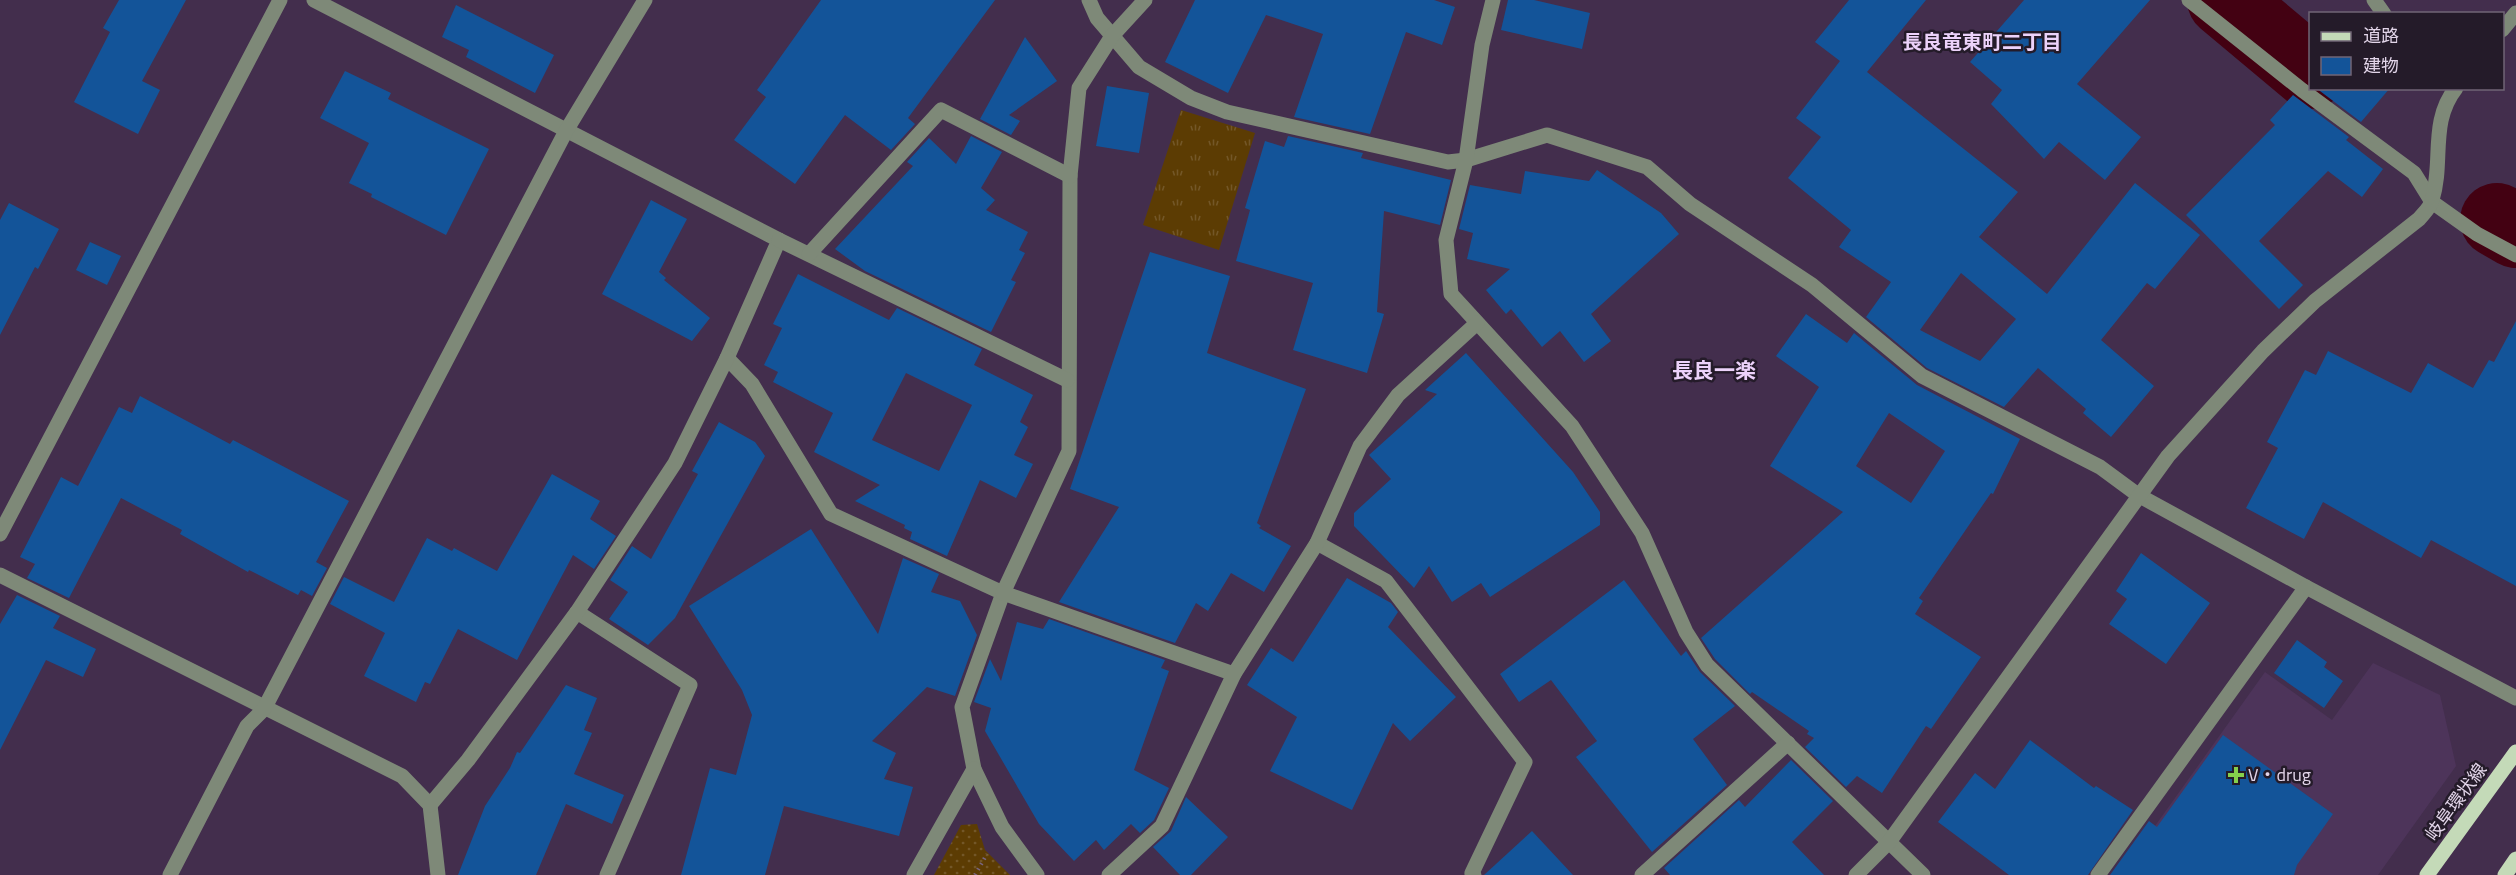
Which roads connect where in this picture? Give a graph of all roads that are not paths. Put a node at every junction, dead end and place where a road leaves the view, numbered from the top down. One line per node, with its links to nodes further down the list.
1 (280, 0): 23 (street)
2 (314, 0): 12 (street)
3 (645, 0): 12 (street)
4 (1089, 0): 10 (street)
5 (1145, 0): 10 (street)
6 (1493, 0): 13 (street)
7 (2189, 0): 15 (street)
8 (2516, 14): 9 (street)
9 (2504, 28)
10 (1112, 36): 13 (street); 14 (street)
11 (2448, 92): 15 (street)
12 (566, 131): 16 (street); 31 (street)
13 (1466, 160): 19 (street); 22 (street)
14 (1070, 176): 17 (street); 21 (street)
15 (2432, 202): 18 (street); 22 (street)
16 (779, 240): 17 (street); 20 (street)
17 (808, 254): 21 (street)
18 (2516, 255)
19 (1477, 323): 24 (street); 32 (street)
20 (727, 358): 27 (street); 28 (street)
21 (1067, 380): 27 (street)
22 (2138, 495): 26 (street); 36 (street)
23 (0, 534)
24 (1317, 543): 29 (street); 44 (street)
25 (0, 574): 31 (street)
26 (2306, 587): 30 (street); 48 (street)
27 (1003, 593): 29 (street); 34 (street)
28 (577, 612): 35 (street); 40 (street)
29 (1234, 674): 43 (street)
30 (2516, 698)
31 (264, 709): 35 (street); 38 (street)
32 (1788, 743): 36 (street); 45 (street)
33 (2516, 752): 49 (main road, 岐阜環状線)
34 (974, 769): 41 (street); 42 (street)
35 (430, 805): 39 (street)
36 (1889, 842): 46 (street); 47 (street)
37 (2516, 859): 50 (main road)
38 (170, 875)
39 (438, 875)
40 (607, 875)
41 (914, 875)
42 (1037, 875)
43 (1109, 875)
44 (1474, 875)
45 (1642, 875)
46 (1856, 875)
47 (1923, 875)
48 (2098, 875)
49 (2427, 875)
50 (2505, 875)

